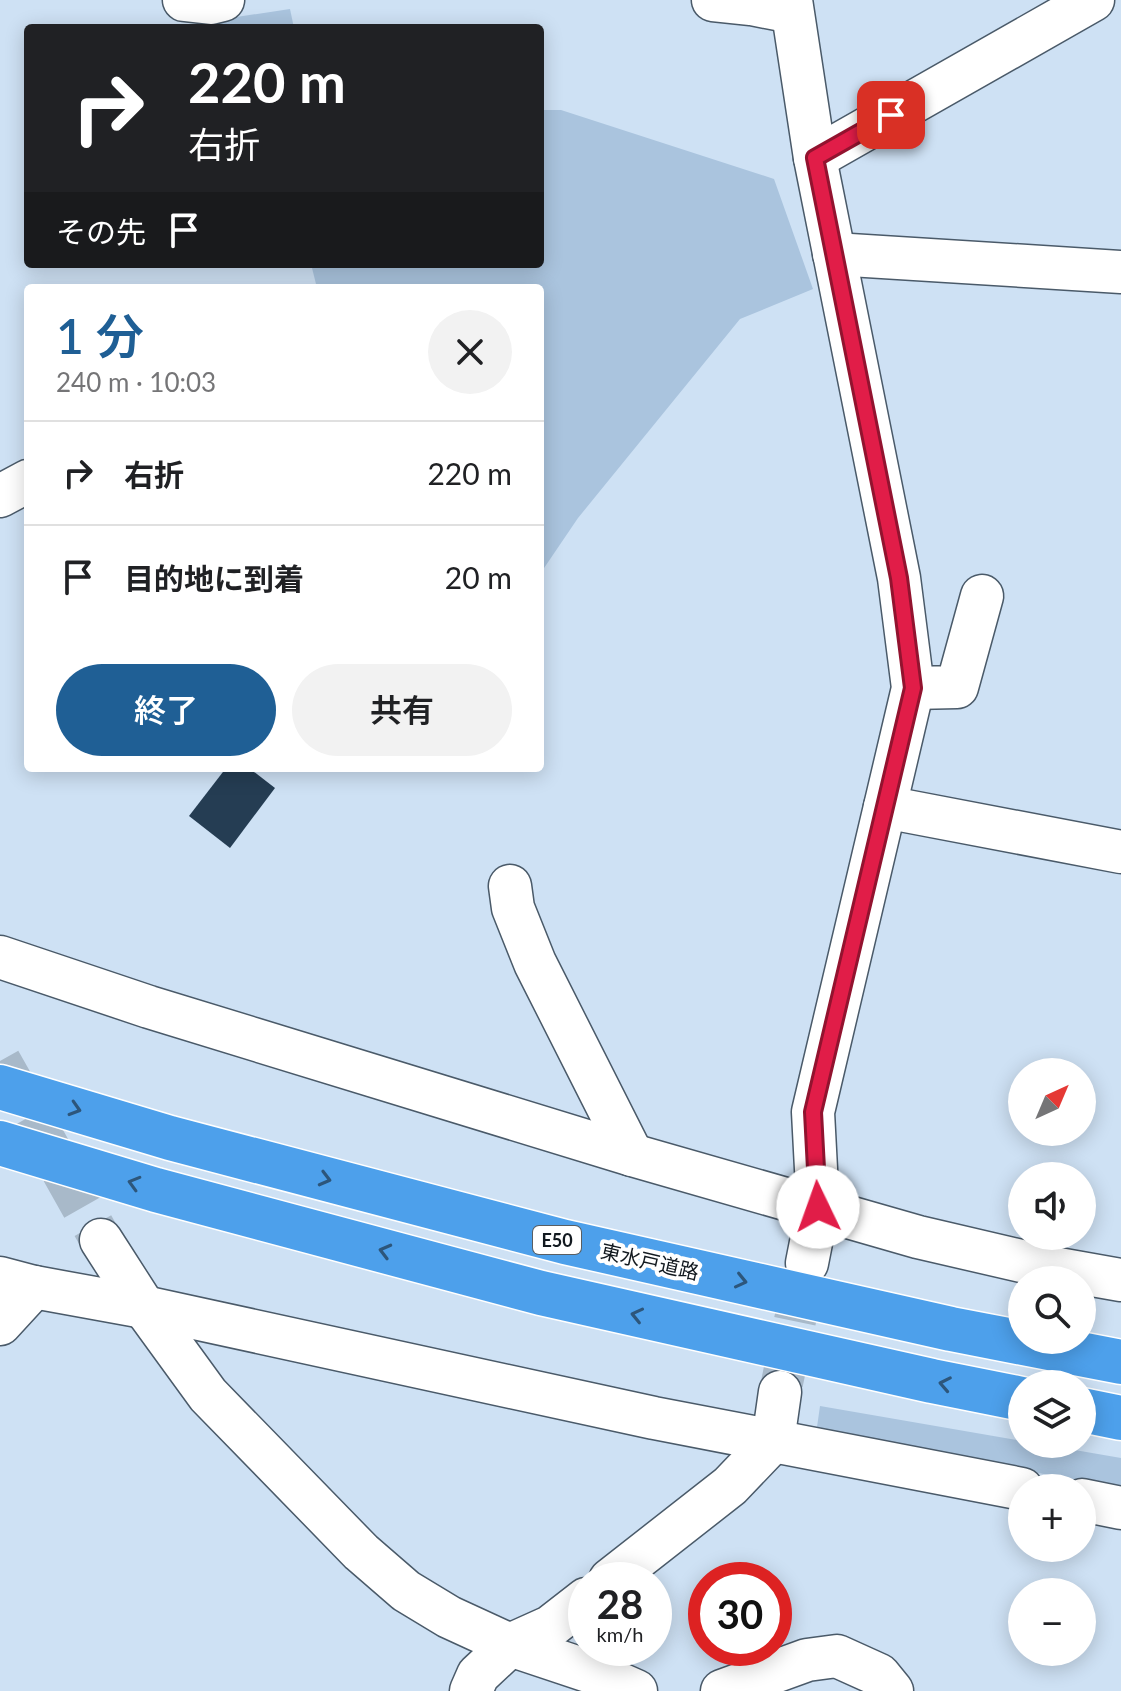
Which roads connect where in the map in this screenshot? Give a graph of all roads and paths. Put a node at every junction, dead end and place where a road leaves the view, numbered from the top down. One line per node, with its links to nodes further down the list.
1 (184, 0): 2 (street)
2 (223, 0)
3 (713, 0): 5 (street)
4 (1093, 0): 6 (street)
5 (792, 6): 6 (street)
6 (815, 158): 7 (street)
7 (834, 254): 8 (street); 12 (street)
8 (1121, 272)
9 (24, 483): 10 (street)
10 (0, 496)
11 (982, 596): 12 (street)
12 (913, 688): 13 (street)
13 (885, 807): 14 (street); 20 (street)
14 (1121, 852)
15 (510, 886): 19 (street)
16 (0, 957): 19 (street)
17 (0, 1087): 27 (highway, 東水戸道路 / E50, one-way to 27)
18 (0, 1143): 29 (highway, one-way to 18)
19 (632, 1155): 20 (street)
20 (818, 1207): 22 (street); 23 (street)
21 (101, 1240): 25 (street)
22 (807, 1263)
23 (1121, 1280)
24 (17, 1283): 25 (street); 26 (street)
25 (144, 1307): 32 (street); 38 (street)
26 (0, 1324)
27 (1121, 1362)
28 (780, 1392): 32 (street)
29 (1008, 1396)
30 (1096, 1413): 31 (highway)
31 (1121, 1418)
32 (773, 1441): 33 (street); 36 (street)
33 (1008, 1486)
34 (1096, 1503): 35 (street)
35 (1121, 1508)
36 (633, 1562)
37 (568, 1613): 38 (street)
38 (510, 1645): 39 (street); 40 (street)
39 (471, 1691)
40 (636, 1691)
41 (722, 1691): 42 (street)
42 (892, 1691)

